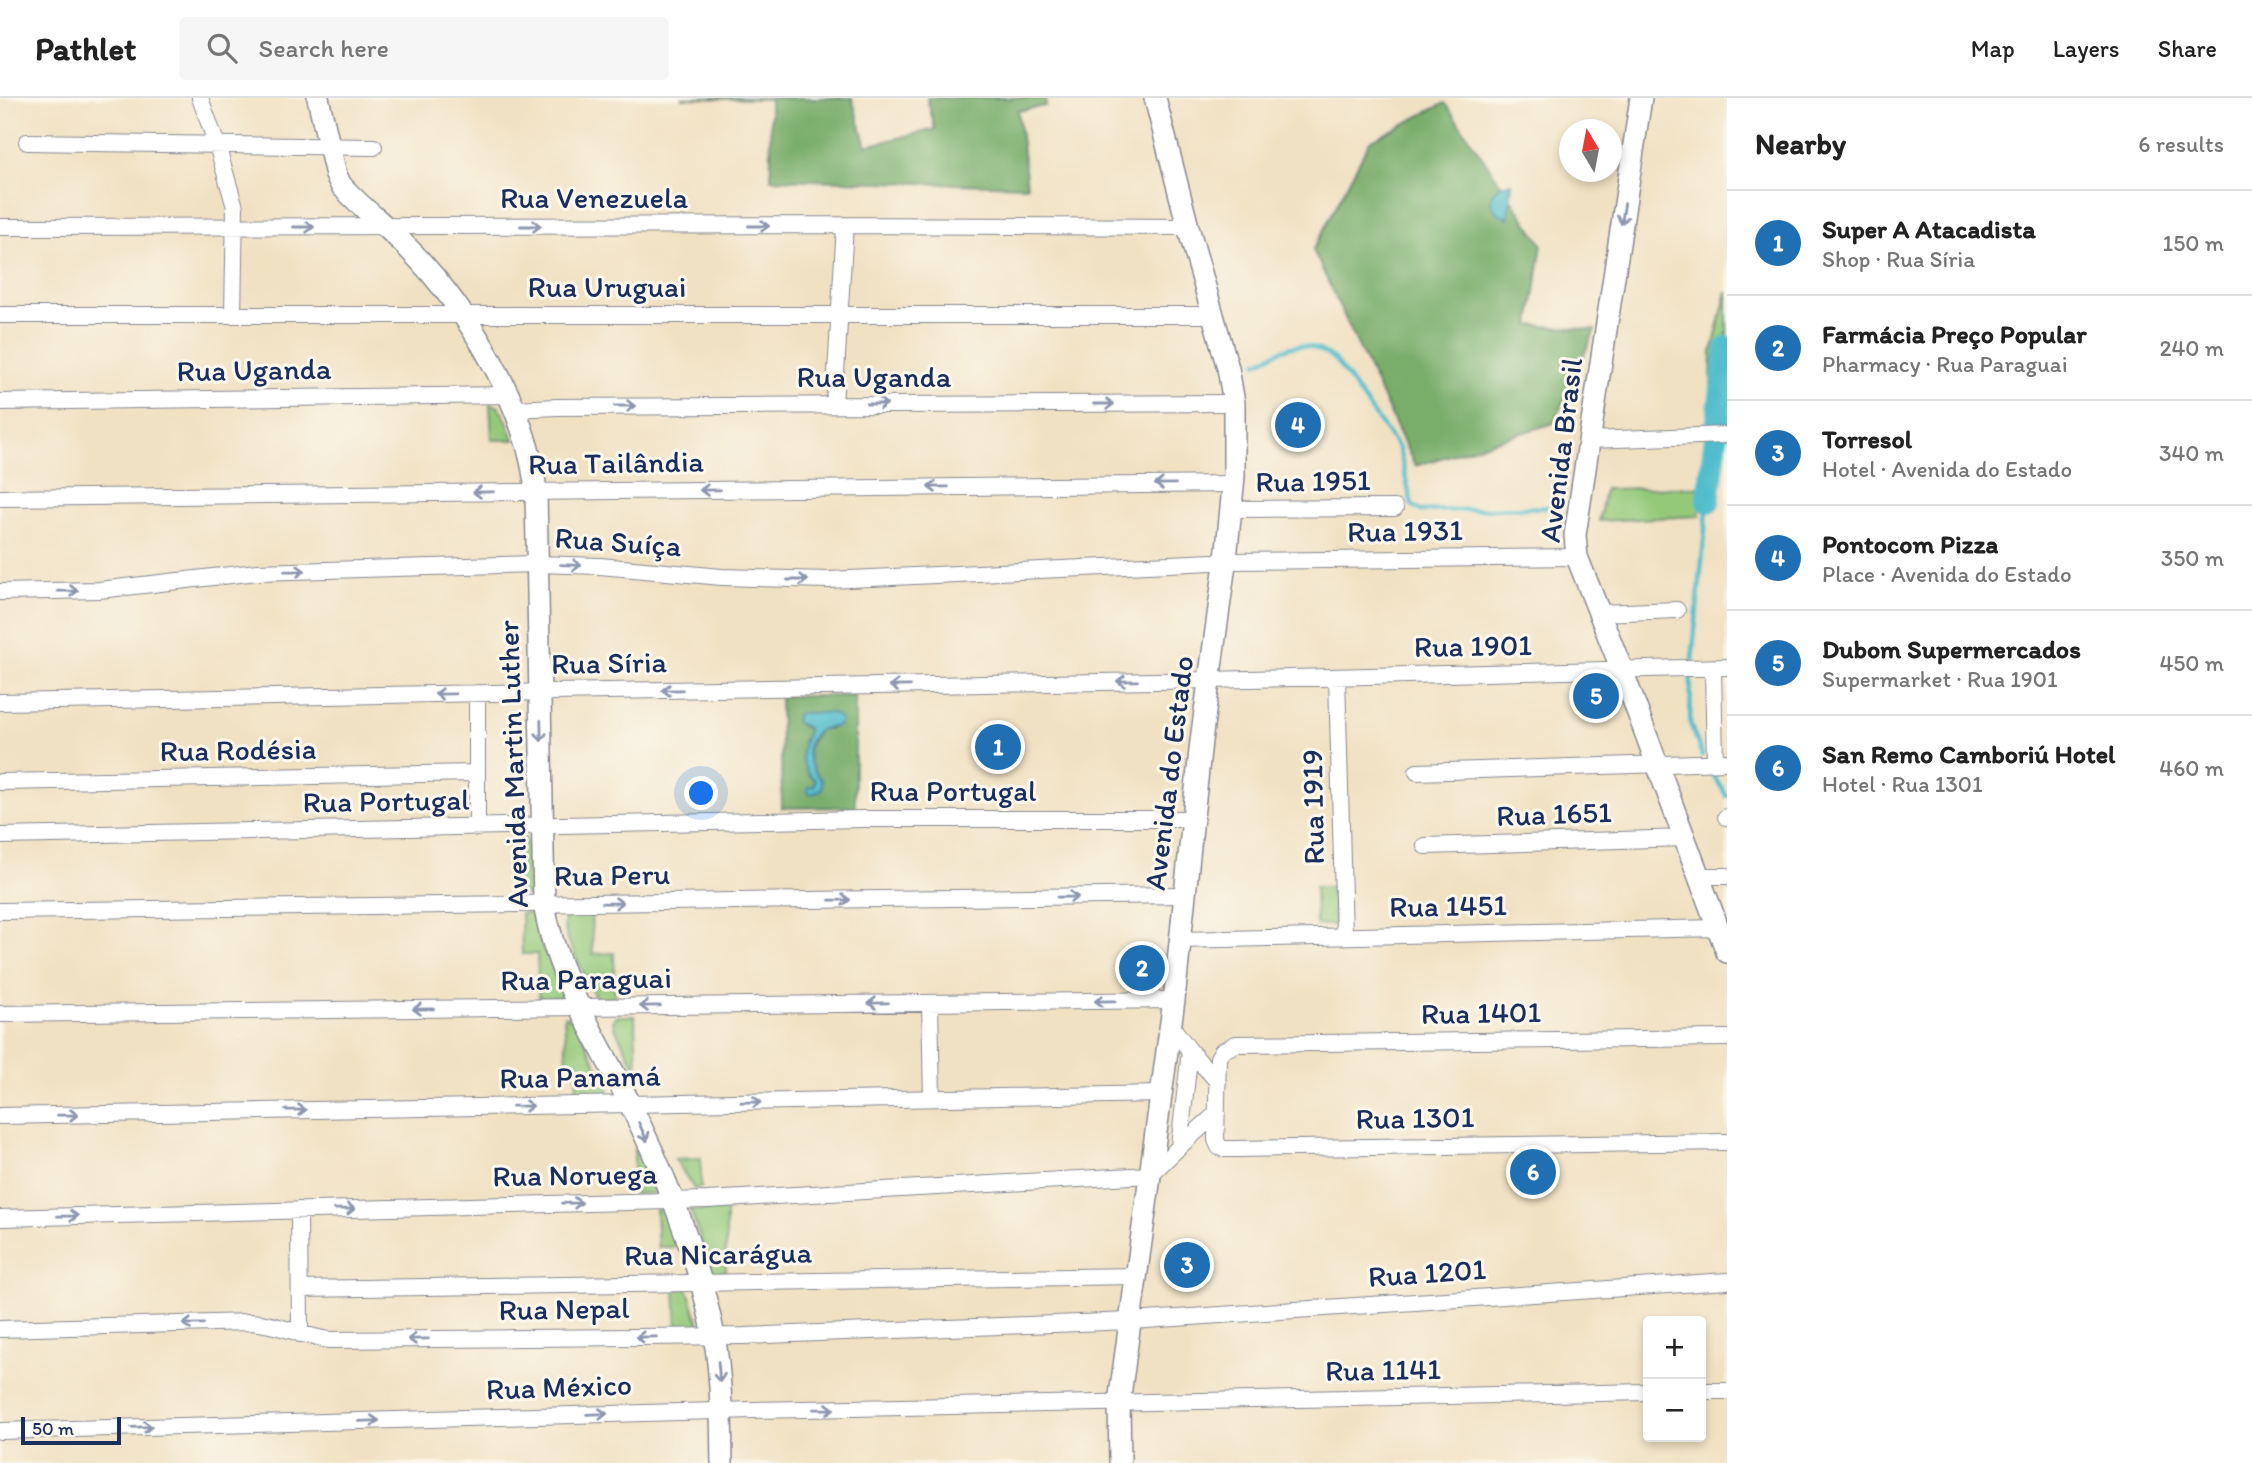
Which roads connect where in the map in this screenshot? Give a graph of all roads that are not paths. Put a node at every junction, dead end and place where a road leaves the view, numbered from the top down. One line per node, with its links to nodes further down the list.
1 (200, 98): 6 (street)
2 (318, 98): 7 (main road, Avenida Martin Luther)
3 (1155, 98): 13 (main road, Avenida do Estado)
4 (1641, 98): 24 (main road, Avenida Brasil, one-way to 24)
5 (27, 142): 6 (street)
6 (217, 145): 7 (street); 11 (street)
7 (329, 146): 8 (street); 12 (main road, Avenida Martin Luther)
8 (374, 146)
9 (845, 225): 12 (street, Rua Venezuela, one-way to 9); 13 (street, Rua Venezuela); 17 (street)
10 (0, 227): 11 (street, Rua Venezuela)
11 (236, 227): 12 (street, Rua Venezuela, one-way to 12); 14 (street)
12 (386, 227): 15 (main road, Avenida Martin Luther)
13 (1188, 227): 18 (main road, Avenida do Estado)
14 (233, 314): 15 (street, Rua Uruguai); 16 (street, Rua Uruguai)
15 (462, 314): 17 (street, Rua Uruguai); 20 (main road, Avenida Martin Luther)
16 (0, 315)
17 (839, 315): 18 (street, Rua Uruguai); 22 (street)
18 (1214, 315): 21 (main road, Avenida do Estado)
19 (0, 402): 20 (street, Rua Uganda)
20 (511, 402): 22 (street, Rua Uganda, one-way to 22); 26 (main road, Avenida Martin Luther)
21 (1234, 403): 22 (street, Rua Uganda, one-way to 21); 25 (main road, Avenida do Estado)
22 (834, 405)
23 (1727, 435): 24 (street)
24 (1590, 440): 30 (main road, Avenida Brasil)
25 (1233, 484): 26 (street, Rua Tailândia, one-way to 26); 29 (main road, Avenida do Estado)
26 (536, 492): 27 (street, Rua Tailândia, one-way to 27); 32 (main road, Avenida Martin Luther)
27 (0, 498)
28 (1395, 508): 29 (street, Rua 1951)
29 (1231, 509): 31 (main road, Avenida do Estado)
30 (1577, 557): 31 (street, Rua 1931); 35 (main road, Avenida Brasil)
31 (1229, 562): 32 (street, Rua Suíça, one-way to 31); 39 (main road, Avenida do Estado)
32 (537, 564): 33 (street, Rua Suíça, one-way to 32); 40 (main road, Avenida Martin Luther)
33 (0, 592)
34 (1676, 610): 35 (street)
35 (1599, 613): 37 (main road, Avenida Brasil)
36 (1720, 667): 37 (street, Rua 1901); 43 (street)
37 (1622, 670): 38 (street, Rua 1901); 44 (main road, Avenida Brasil)
38 (1337, 677): 39 (street, Rua 1901); 60 (street, Rua 1919)
39 (1214, 680): 40 (street, Rua Síria, one-way to 40); 48 (main road, Avenida do Estado)
40 (540, 692): 41 (street, Rua Síria); 49 (main road, Avenida Martin Luther, one-way to 49)
41 (477, 693): 42 (street, Rua Síria, one-way to 42); 46 (street)
42 (0, 702)
43 (1721, 762): 44 (street)
44 (1657, 764): 45 (street); 52 (main road, Avenida Brasil)
45 (1417, 772)
46 (477, 773): 47 (street, Rua Rodésia); 50 (street)
47 (0, 782)
48 (1192, 818): 49 (street, Rua Portugal); 56 (main road, Avenida do Estado)
49 (543, 826): 50 (street, Rua Portugal); 57 (main road, Avenida Martin Luther)
50 (477, 828): 51 (street, Rua Portugal)
51 (0, 836)
52 (1685, 838): 53 (street, Rua 1651); 54 (main road, Avenida Brasil)
53 (1425, 846)
54 (1699, 876): 55 (street); 59 (main road, Avenida Brasil)
55 (1727, 876)
56 (1183, 895): 57 (street, Rua Peru, one-way to 56); 61 (main road, Avenida do Estado)
57 (544, 903): 58 (street, Rua Peru); 65 (main road, Avenida Martin Luther)
58 (0, 911)
59 (1718, 928): 60 (street, Rua 1451); 62 (main road, Avenida Brasil)
60 (1344, 936): 61 (street, Rua 1451)
61 (1179, 940): 63 (main road, Avenida do Estado)
62 (1727, 952)
63 (1174, 1000): 64 (street, Rua Paraguai, one-way to 64); 67 (main road, Avenida do Estado)
64 (930, 1003): 65 (street, Rua Paraguai, one-way to 65); 73 (street)
65 (580, 1007): 66 (street, Rua Paraguai, one-way to 66); 74 (main road, Avenida Martin Luther)
66 (0, 1014)
67 (1170, 1024): 70 (street); 72 (main road, Avenida do Estado)
68 (1727, 1038): 69 (street, Rua 1401)
69 (1236, 1044): 71 (street, Rua 1301)
70 (1190, 1051): 71 (street); 78 (street)
71 (1218, 1082): 75 (street, Rua 1301)
72 (1161, 1094): 73 (street, Rua Panamá); 79 (main road, Avenida do Estado)
73 (932, 1098): 74 (street, Rua Panamá, one-way to 73)
74 (630, 1104): 76 (street, Rua Panamá, one-way to 74); 80 (main road, Avenida Martin Luther, one-way to 80)
75 (1217, 1113): 77 (street, Rua 1301); 78 (street)
76 (0, 1116)
77 (1727, 1142)
78 (1179, 1147): 79 (street)
79 (1150, 1175): 80 (street, Rua Noruega); 83 (main road, Avenida do Estado)
80 (674, 1201): 81 (street, Rua Noruega, one-way to 80); 85 (main road, Avenida Martin Luther)
81 (299, 1210): 82 (street, Rua Noruega, one-way to 81); 86 (street)
82 (0, 1218)
83 (1137, 1276): 85 (street, Rua Nicarágua); 87 (main road, Avenida do Estado)
84 (1727, 1281): 87 (street, Rua 1201)
85 (700, 1282): 86 (street, Rua Nicarágua); 90 (main road, Avenida Martin Luther)
86 (300, 1289): 89 (street)
87 (1131, 1321): 90 (street, Rua Nepal); 94 (main road, Avenida do Estado)
88 (0, 1329): 89 (street, Rua Nepal, one-way to 88)
89 (300, 1334): 90 (street, Rua Nepal, one-way to 89)
90 (714, 1336): 95 (main road, Avenida Martin Luther, one-way to 95)
91 (1706, 1391): 92 (street)
92 (1727, 1391)
93 (1643, 1392): 94 (street, Rua 1141)
94 (1119, 1403): 95 (street, Rua México, one-way to 94); 98 (main road, Avenida do Estado)
95 (721, 1411): 96 (street, Rua México, one-way to 95); 97 (main road, Avenida Martin Luther)
96 (0, 1431)
97 (722, 1463)
98 (1120, 1463)

